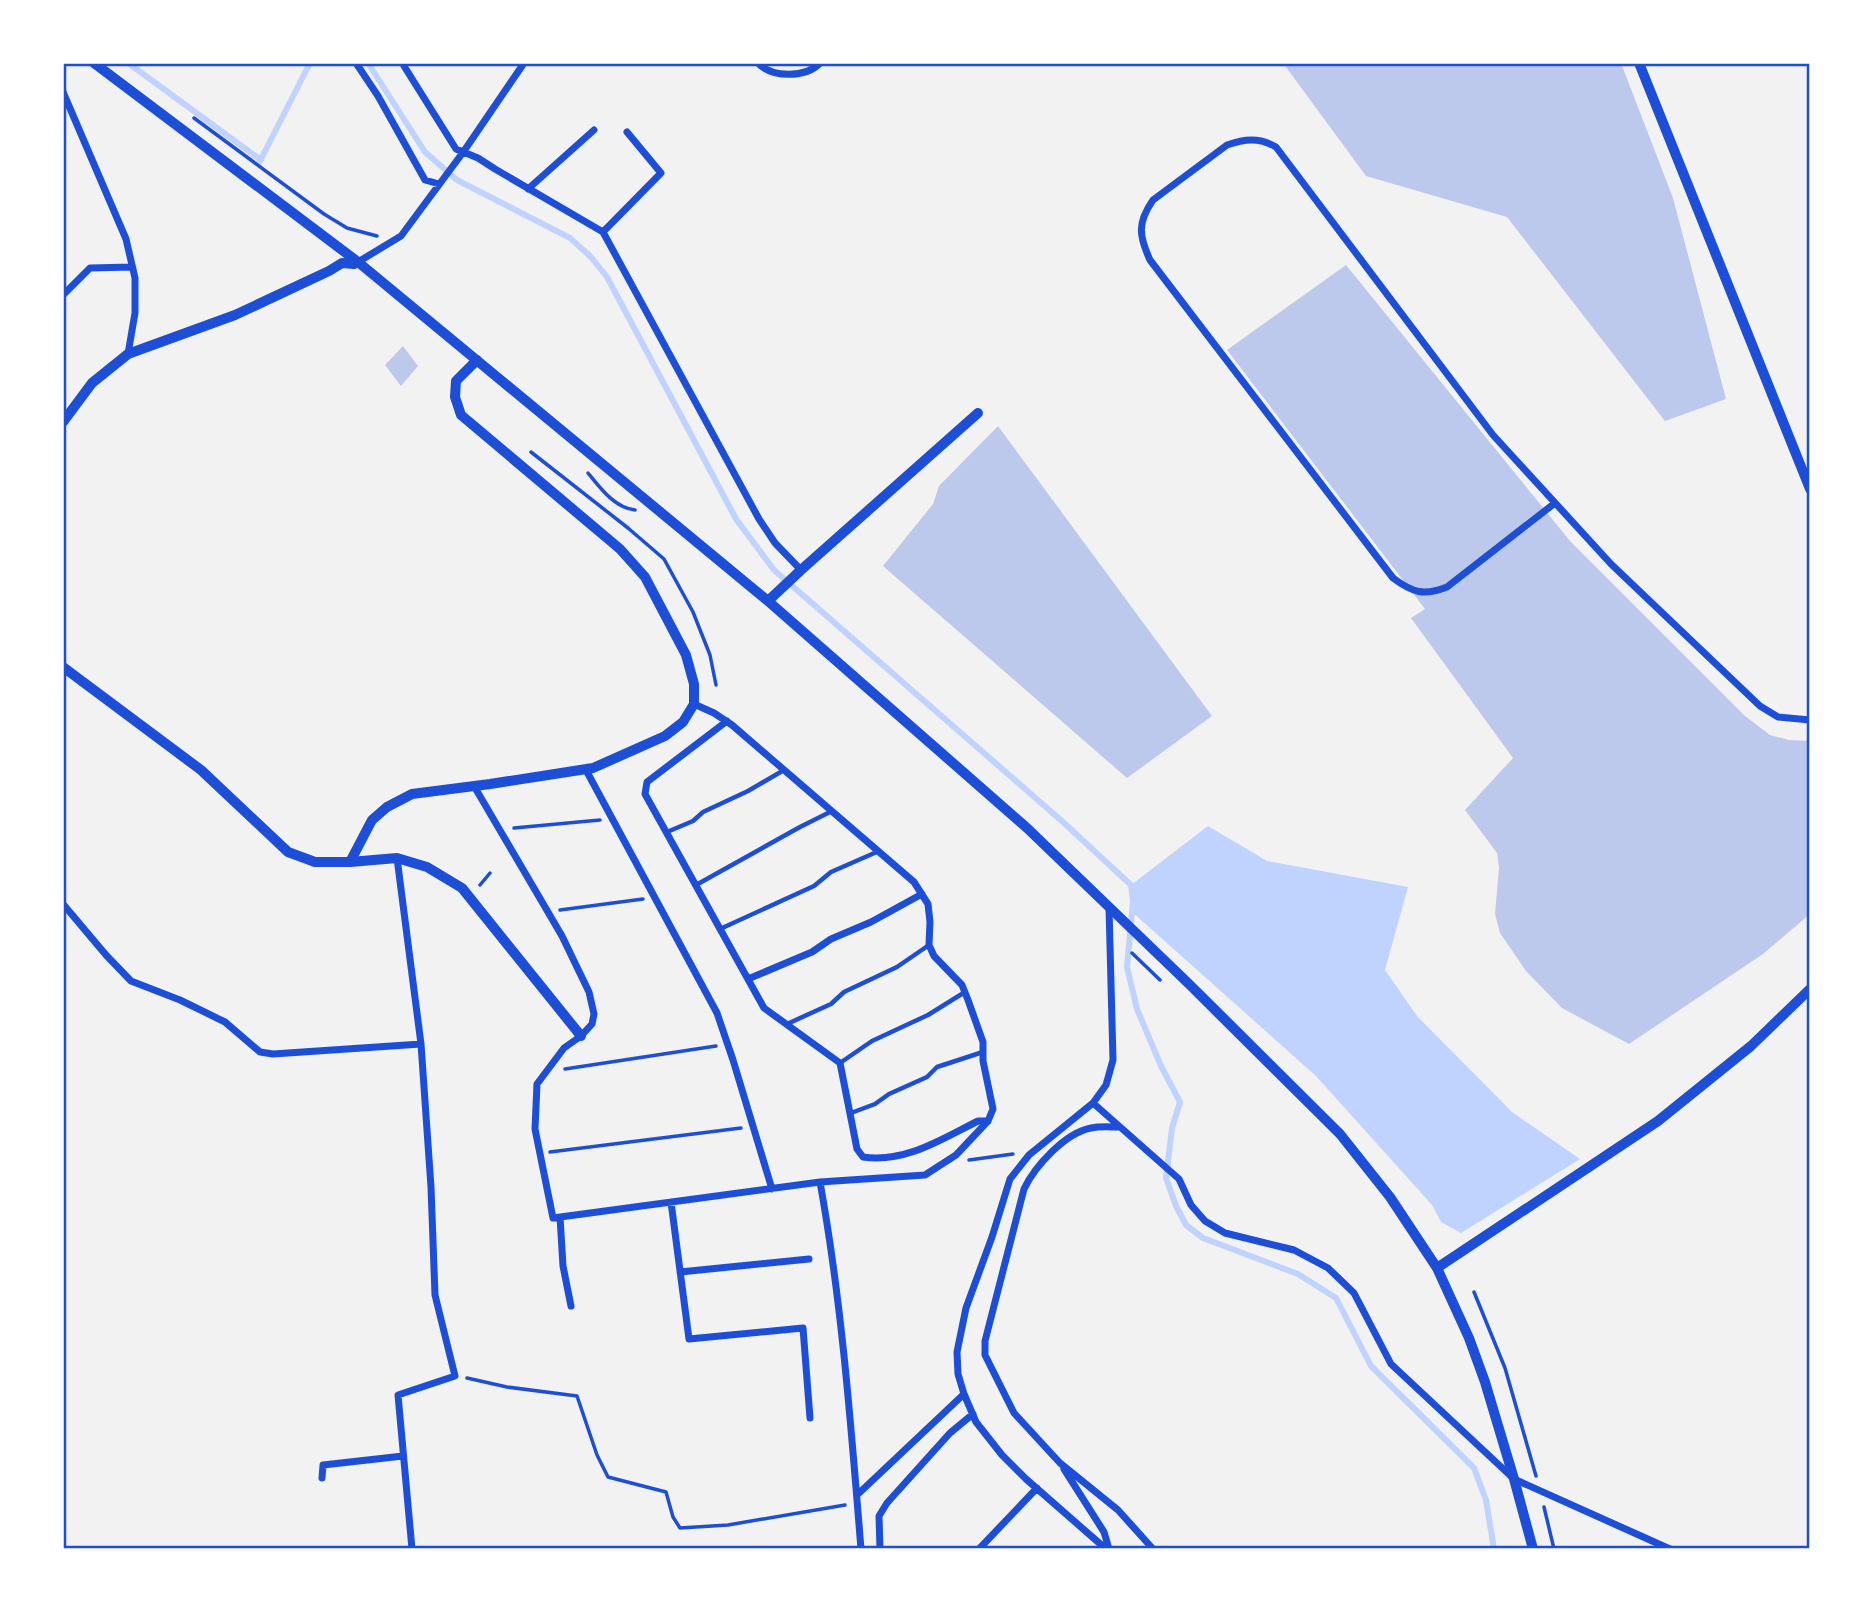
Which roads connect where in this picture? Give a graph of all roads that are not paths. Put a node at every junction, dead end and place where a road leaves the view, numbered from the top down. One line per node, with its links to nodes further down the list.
1 (94, 63): 15 (street)
2 (356, 63): 12 (street)
3 (524, 63): 11 (street)
4 (758, 63): 5 (street)
5 (820, 63)
6 (1639, 63): 22 (street)
7 (404, 66): 11 (street)
8 (63, 92): 16 (street)
9 (594, 130): 13 (street)
10 (627, 132): 14 (street)
11 (464, 151): 12 (street); 13 (street)
12 (439, 184): 15 (street)
13 (528, 189): 14 (street)
14 (603, 232): 24 (street)
15 (358, 262): 18 (street); 19 (street)
16 (132, 267): 17 (street); 18 (street)
17 (63, 295)
18 (128, 354): 21 (street)
19 (477, 360): 25 (street); 27 (street)
20 (978, 413): 24 (street)
21 (63, 422)
22 (1810, 489)
23 (1555, 503): 23 (street); 28 (street)
24 (801, 570): 25 (street)
25 (768, 601): 41 (street)
26 (63, 667): 37 (street)
27 (694, 704): 29 (street); 30 (street)
28 (1810, 720)
29 (727, 721): 31 (street); 34 (street)
30 (586, 769): 32 (street); 57 (street)
31 (784, 770): 33 (street); 34 (lane)
32 (474, 786): 37 (street); 48 (street)
33 (832, 811): 35 (street); 38 (lane)
34 (666, 833): 38 (street)
35 (879, 851): 39 (street); 42 (lane)
36 (397, 858): 37 (street); 48 (street); 49 (street)
37 (350, 862)
38 (696, 885): 42 (street)
39 (922, 894): 43 (street); 44 (street)
40 (63, 904): 49 (street)
41 (1109, 906): 52 (street); 61 (street)
42 (720, 929): 44 (street)
43 (929, 945): 46 (street); 47 (lane)
44 (748, 979): 47 (street)
45 (1810, 989): 61 (street)
46 (965, 992): 50 (street); 51 (lane)
47 (787, 1024): 51 (street)
48 (581, 1036): 59 (street)
49 (421, 1044): 67 (street)
50 (983, 1052): 53 (lane); 54 (street)
51 (840, 1063): 53 (street)
52 (1093, 1103): 55 (street); 64 (street)
53 (850, 1114): 54 (street)
54 (988, 1121): 56 (street)
55 (1120, 1128): 68 (street); 70 (street)
56 (820, 1182): 57 (street); 72 (street)
57 (772, 1189): 58 (street)
58 (671, 1202): 59 (street); 62 (street)
59 (559, 1217): 63 (street)
60 (809, 1259): 62 (street)
61 (1437, 1268): 70 (street)
62 (680, 1272): 66 (street)
63 (571, 1306)
64 (964, 1394): 65 (street); 72 (street)
65 (973, 1414): 71 (street); 75 (street)
66 (810, 1418)
67 (403, 1457): 69 (street); 73 (street)
68 (1060, 1462): 77 (street); 78 (street)
69 (322, 1478)
70 (1514, 1479): 79 (street); 80 (street)
71 (1037, 1488): 76 (street); 77 (street)
72 (857, 1499): 74 (street)
73 (412, 1549)
74 (861, 1549)
75 (880, 1549)
76 (979, 1549)
77 (1108, 1549)
78 (1153, 1549)
79 (1533, 1549)
80 (1670, 1549)

